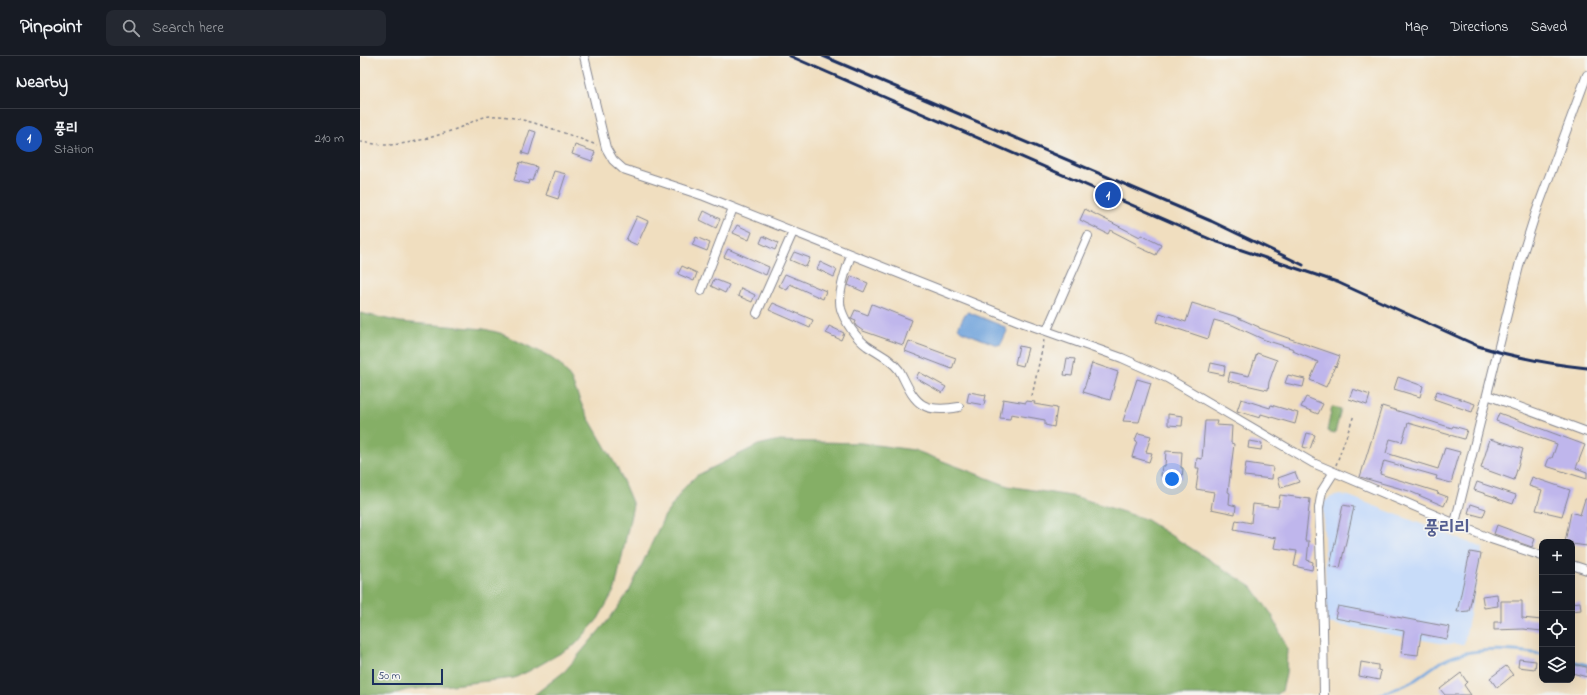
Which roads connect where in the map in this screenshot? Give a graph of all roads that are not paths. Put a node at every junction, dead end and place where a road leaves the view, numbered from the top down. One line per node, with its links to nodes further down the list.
1 (584, 56): 3 (street)
2 (1587, 75): 10 (street)
3 (733, 208): 4 (street); 7 (street)
4 (793, 232): 6 (street); 8 (street)
5 (1088, 236): 9 (street)
6 (851, 255): 9 (street); 11 (street)
7 (701, 291)
8 (757, 313)
9 (1046, 330): 13 (street)
10 (1487, 395): 12 (street); 14 (street)
11 (959, 407)
12 (1587, 432)
13 (1334, 472): 14 (street); 18 (street)
14 (1455, 523): 15 (street)
15 (1539, 555)
16 (1575, 566): 17 (street)
17 (1587, 570)
18 (1324, 695)

